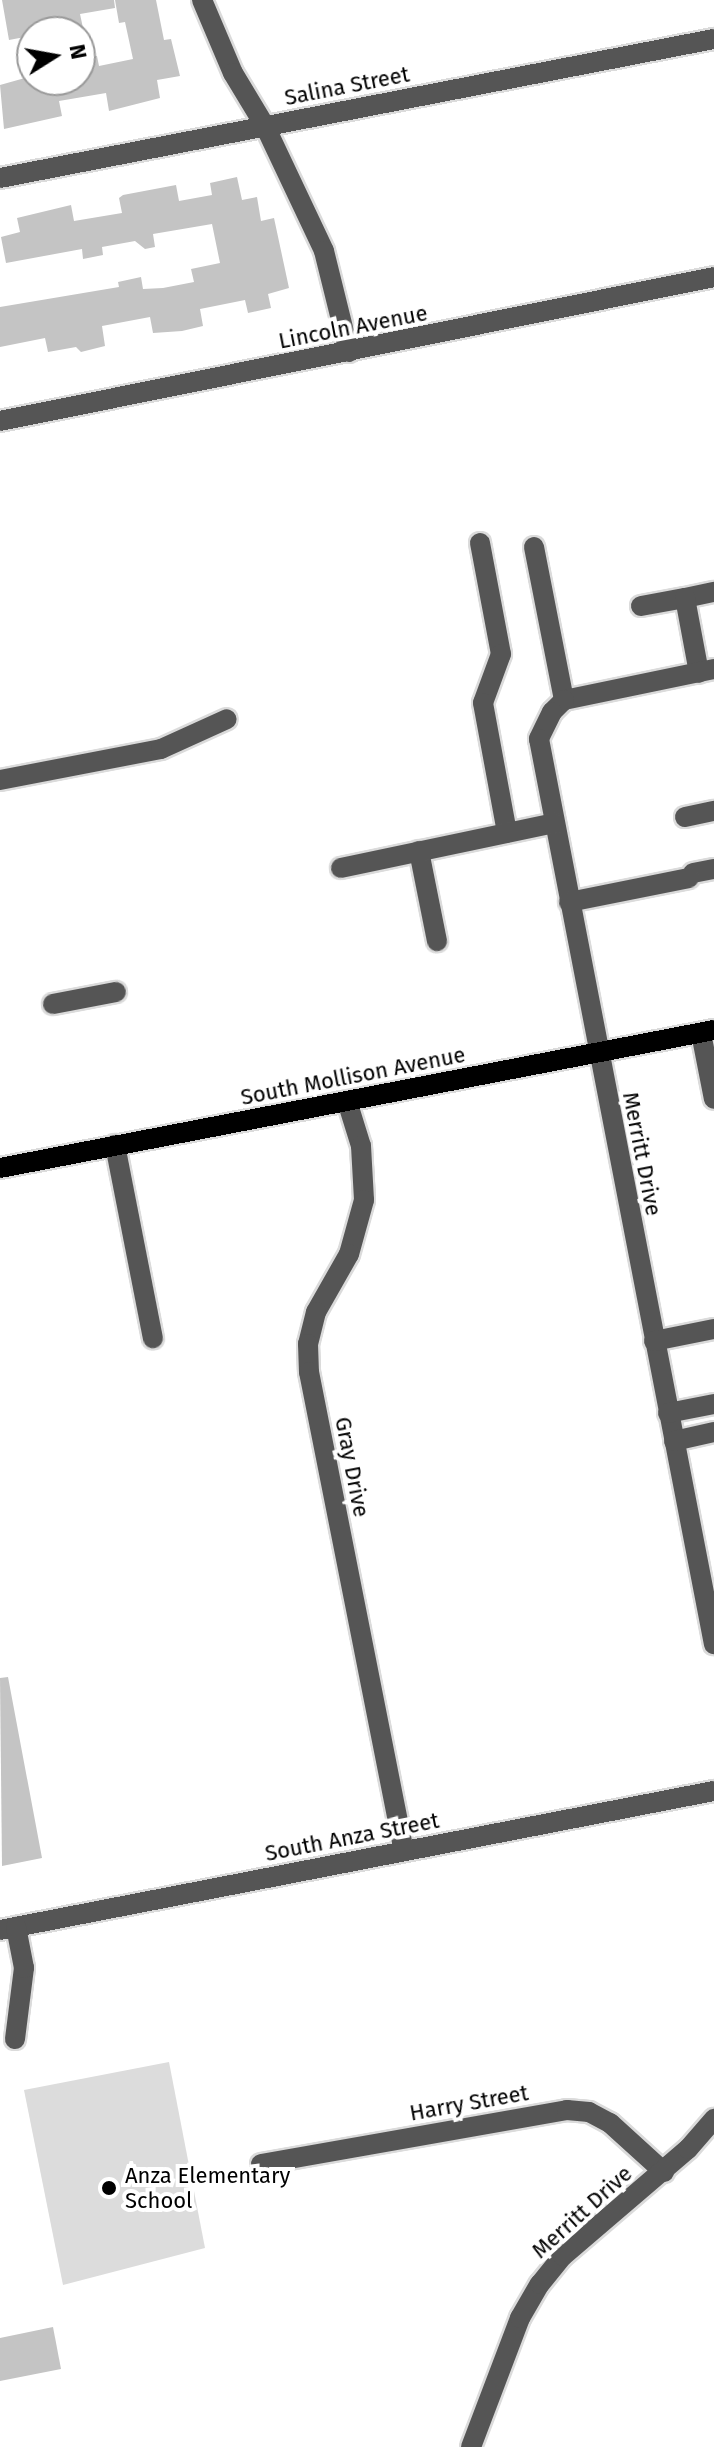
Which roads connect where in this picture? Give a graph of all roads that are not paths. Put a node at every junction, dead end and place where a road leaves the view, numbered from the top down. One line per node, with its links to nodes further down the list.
1 (202, 0): 3 (street)
2 (709, 40): 3 (street, Salina Street)
3 (265, 126): 4 (street, Salina Street); 6 (street)
4 (0, 178)
5 (714, 277): 6 (street, Lincoln Avenue)
6 (349, 352): 7 (street, Lincoln Avenue)
7 (0, 421)
8 (480, 543): 20 (street)
9 (534, 547): 14 (street)
10 (714, 592): 11 (street)
11 (685, 598): 12 (street); 13 (street)
12 (641, 606)
13 (706, 671): 14 (street)
14 (573, 697): 19 (street, Merritt Drive)
15 (227, 719): 16 (street)
16 (0, 780)
17 (714, 811): 18 (street)
18 (685, 817)
19 (554, 823): 20 (street); 24 (street, Merritt Drive)
20 (507, 833): 21 (street)
21 (419, 851): 22 (street); 25 (street)
22 (341, 868)
23 (714, 869): 24 (street)
24 (569, 902): 29 (street, Merritt Drive)
25 (437, 941)
26 (116, 992): 27 (street)
27 (53, 1004)
28 (707, 1031): 29 (main road, South Mollison Avenue); 30 (street)
29 (597, 1053): 31 (main road, South Mollison Avenue); 36 (street, Merritt Drive)
30 (714, 1099)
31 (347, 1101): 32 (main road, South Mollison Avenue); 43 (street, Gray Drive)
32 (115, 1145): 33 (main road, South Mollison Avenue); 35 (street)
33 (0, 1168)
34 (714, 1329): 36 (street)
35 (153, 1338)
36 (654, 1341): 38 (street, Merritt Drive)
37 (714, 1404): 38 (street)
38 (668, 1413): 40 (street, Merritt Drive)
39 (714, 1432): 40 (street)
40 (674, 1441): 41 (street, Merritt Drive)
41 (714, 1644)
42 (714, 1791): 43 (street, South Anza Street)
43 (404, 1851): 44 (street, South Anza Street)
44 (8, 1929): 45 (street)
45 (15, 2039)
46 (714, 2119): 48 (street, Merritt Drive)
47 (261, 2164): 48 (street, Harry Street)
48 (664, 2172): 49 (street, Merritt Drive)
49 (471, 2447)

